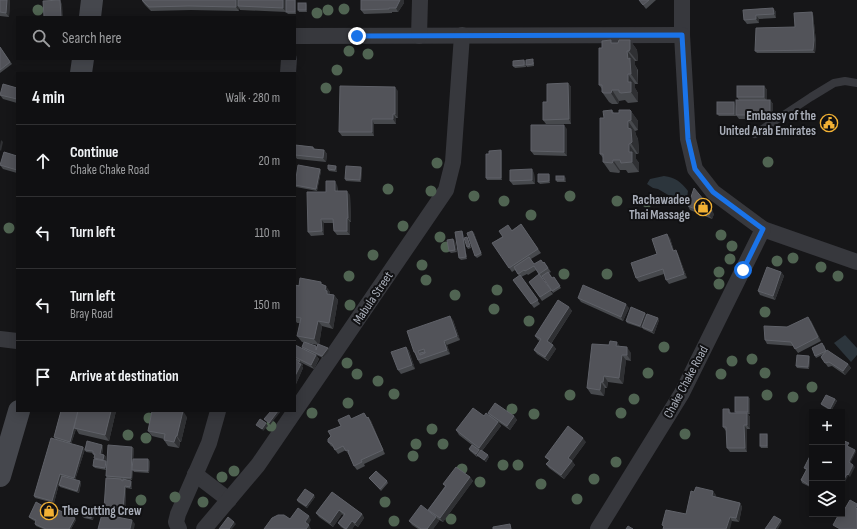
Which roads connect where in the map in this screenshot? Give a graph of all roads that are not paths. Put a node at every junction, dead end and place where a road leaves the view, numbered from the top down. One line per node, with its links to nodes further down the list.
1 (92, 0): 4 (street)
2 (420, 0): 8 (street)
3 (682, 0): 6 (street)
4 (90, 16)
5 (462, 35): 6 (street); 8 (street); 19 (street, Mabula Street)
6 (682, 35): 15 (street)
7 (296, 36): 8 (street)
8 (419, 36)
9 (83, 60): 11 (street)
10 (289, 60): 12 (street)
11 (81, 72)
12 (288, 72)
13 (857, 83): 14 (lane)
14 (755, 134)
15 (763, 229): 16 (street); 28 (street, Chake Chake Road)
16 (857, 262)
17 (0, 339): 18 (street)
18 (16, 341)
19 (296, 409)
20 (19, 412): 24 (street)
21 (218, 412): 23 (street)
22 (294, 412): 25 (street, Mabula Street)
23 (195, 474): 25 (street); 26 (street)
24 (0, 475)
25 (229, 500): 27 (street, Mabula Street)
26 (179, 529)
27 (204, 529)
28 (598, 529)

